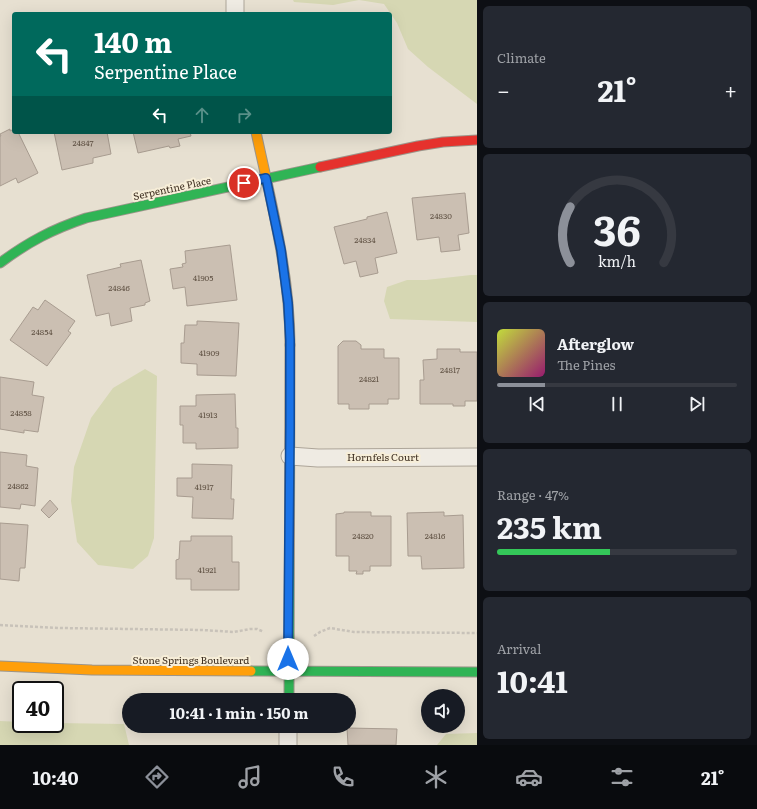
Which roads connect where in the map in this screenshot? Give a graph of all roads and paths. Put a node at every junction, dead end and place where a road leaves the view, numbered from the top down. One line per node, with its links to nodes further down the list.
1 (235, 0): 2 (street)
2 (235, 12)
3 (256, 134): 5 (street)
4 (477, 140): 5 (street, Serpentine Place)
5 (266, 178): 6 (street, Serpentine Place); 7 (street)
6 (0, 263)
7 (290, 456): 8 (street, Hornfels Court); 14 (street)
8 (477, 457)
9 (0, 625): 10 (path)
10 (264, 632)
11 (477, 633): 12 (path)
12 (314, 636)
13 (0, 666): 14 (street, Stone Springs Boulevard)
14 (288, 672): 15 (street, Stone Springs Boulevard); 16 (street)
15 (477, 672)
16 (289, 693)
17 (288, 733): 18 (street)
18 (288, 745)

